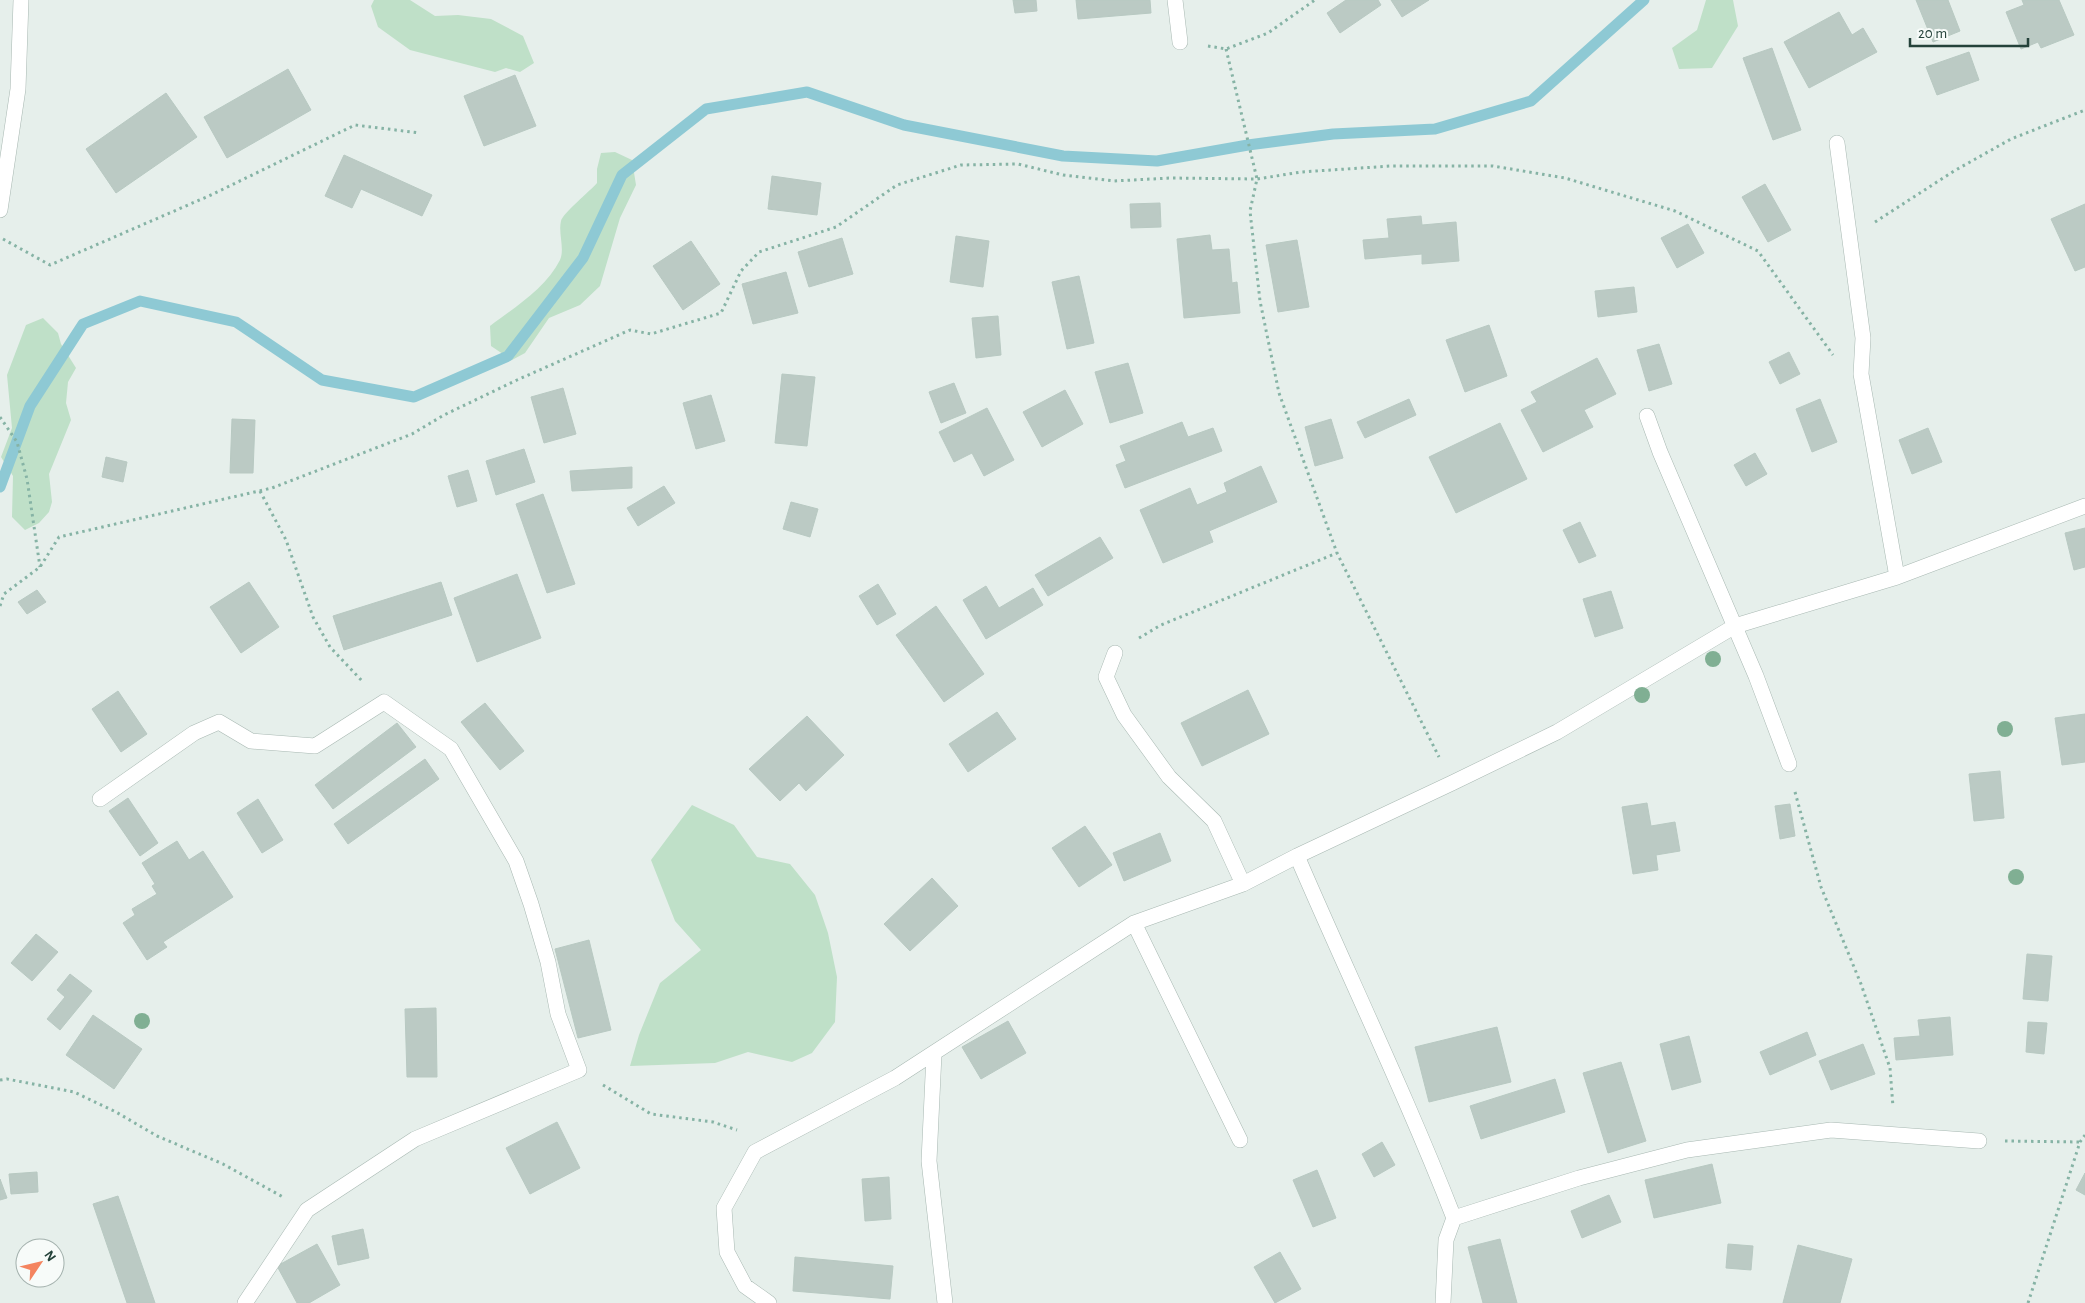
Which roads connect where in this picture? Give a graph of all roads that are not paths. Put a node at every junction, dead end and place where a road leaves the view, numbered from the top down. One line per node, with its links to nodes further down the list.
1 (21, 0): 5 (street)
2 (1175, 0): 3 (street)
3 (1180, 42)
4 (1837, 143): 8 (street)
5 (0, 210)
6 (1647, 416): 9 (street)
7 (2085, 506): 8 (street)
8 (1897, 577): 9 (street)
9 (1736, 626): 11 (street); 13 (street)
10 (1115, 653): 14 (street)
11 (1789, 764)
12 (100, 799): 20 (street)
13 (1297, 856): 14 (street); 19 (street)
14 (1243, 884): 15 (street)
15 (1134, 923): 16 (street); 17 (street)
16 (934, 1054): 21 (street); 22 (street)
17 (1240, 1140)
18 (1979, 1141): 19 (street)
19 (1454, 1218): 23 (street)
20 (244, 1303)
21 (769, 1303)
22 (944, 1303)
23 (1443, 1303)

